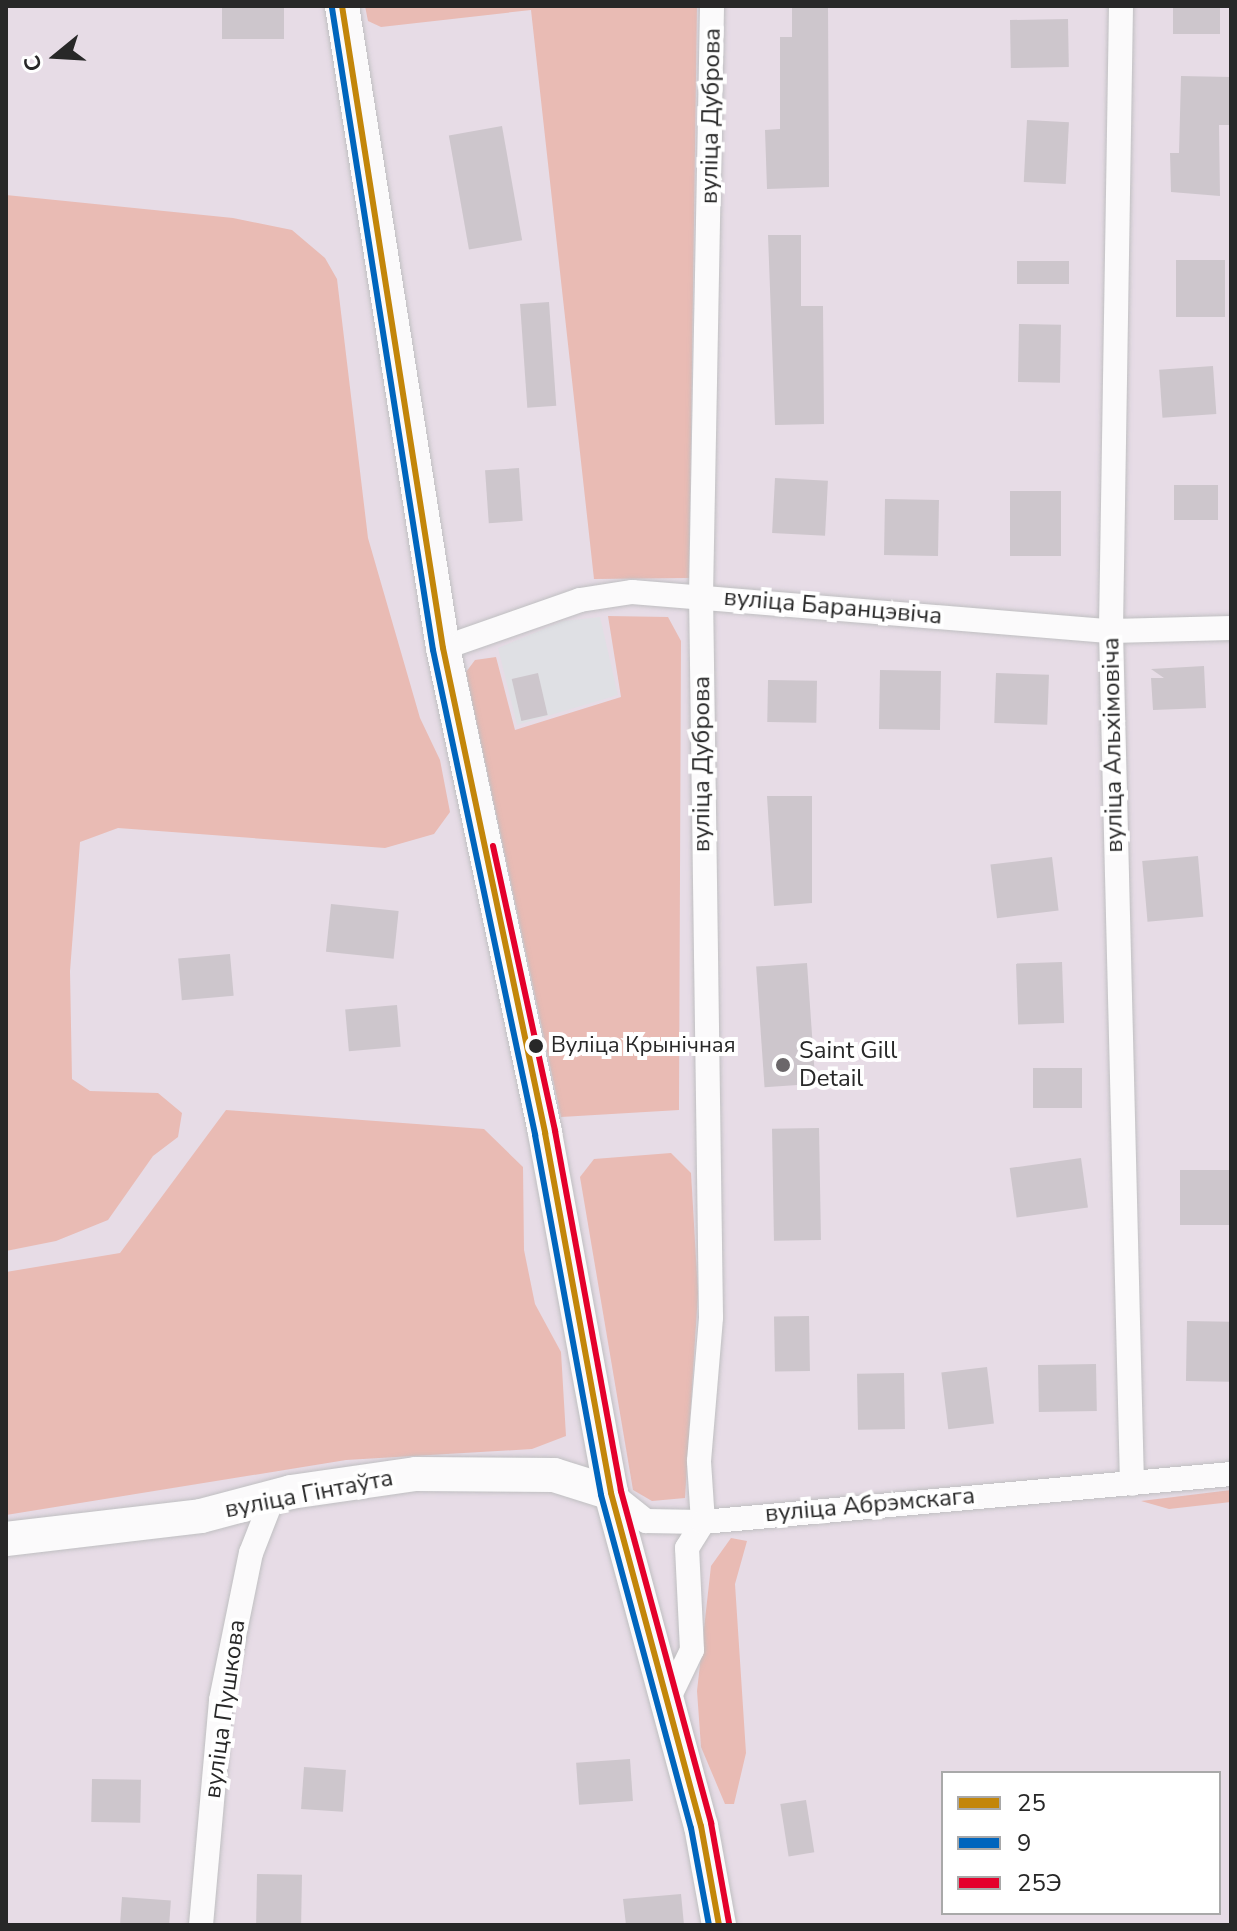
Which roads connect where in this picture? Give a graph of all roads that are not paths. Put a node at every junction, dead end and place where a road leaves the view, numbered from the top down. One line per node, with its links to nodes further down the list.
1 (342, 6): 7 (street)
2 (712, 6): 4 (street, вуліца Дуброва)
3 (1121, 6): 6 (street, вуліца Альхімовіча)
4 (701, 596): 6 (street, вуліца Баранцэвіча); 7 (street, вуліца Баранцэвіча); 12 (street, вуліца Дуброва)
5 (1231, 628): 6 (street, вуліца Баранцэвіча)
6 (1111, 631): 9 (street, вуліца Альхімовіча)
7 (443, 648): 10 (street)
8 (1231, 1474): 9 (street, вуліца Абрэмскага)
9 (1132, 1484): 12 (street, вуліца Абрэмскага)
10 (611, 1493): 11 (street, вуліца Гінтаўта); 12 (street, вуліца Абрэмскага); 14 (street)
11 (273, 1497): 13 (street, вуліца Гінтаўта); 15 (street, вуліца Пушкова)
12 (703, 1522): 14 (street)
13 (6, 1539)
14 (665, 1706): 16 (street)
15 (201, 1925)
16 (719, 1925)

